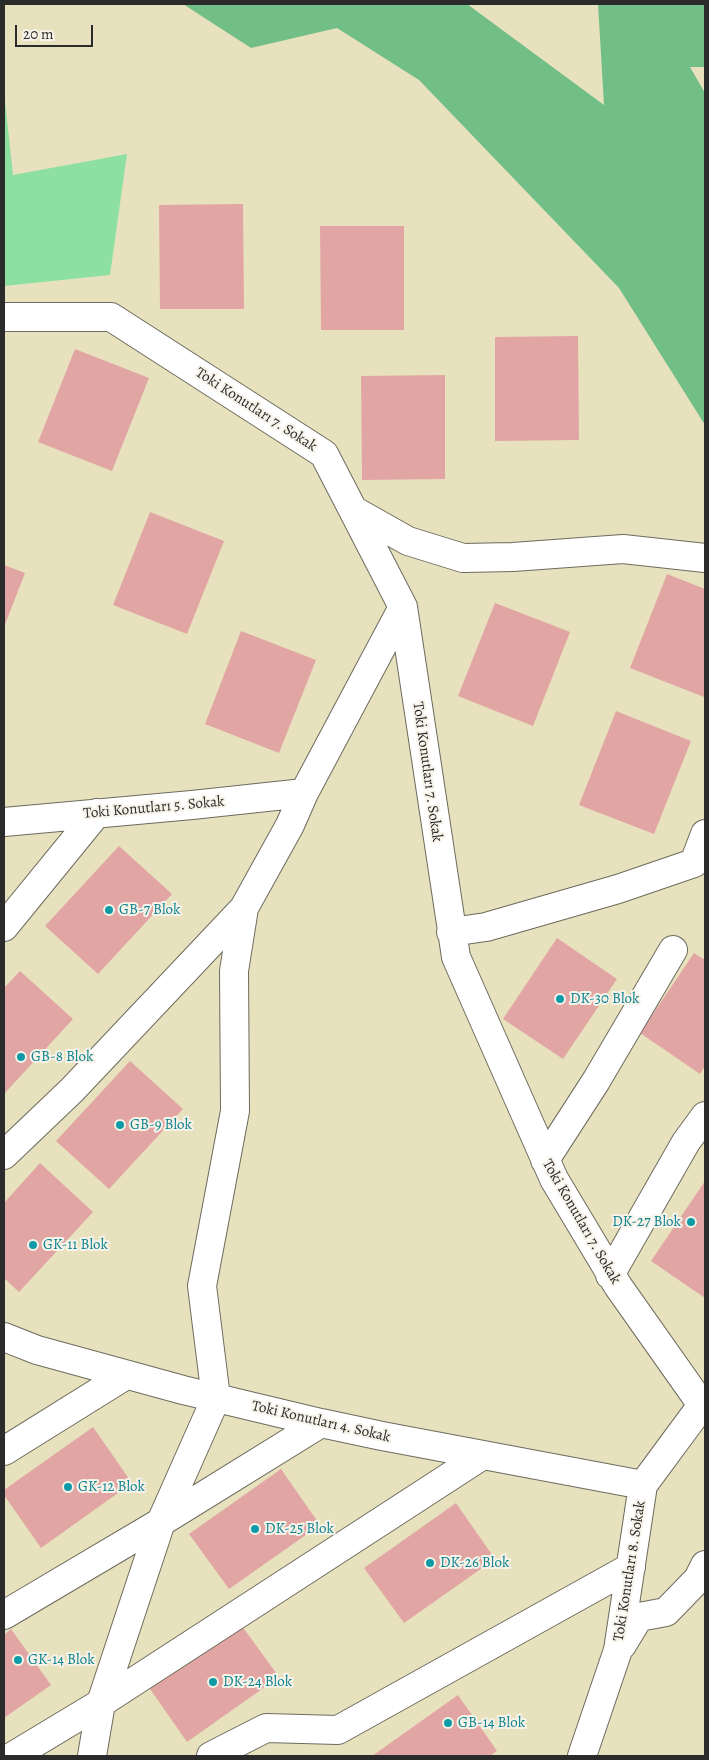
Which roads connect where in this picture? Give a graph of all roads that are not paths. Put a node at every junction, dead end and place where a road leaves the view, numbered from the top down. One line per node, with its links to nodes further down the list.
1 (4, 317): 2 (street, Toki Konutları 7. Sokak)
2 (353, 510): 3 (street); 4 (street, Toki Konutları 7. Sokak)
3 (705, 558)
4 (403, 606): 5 (street); 12 (street, Toki Konutları 7. Sokak)
5 (304, 793): 6 (street, Toki Konutları 5. Sokak); 10 (street)
6 (97, 813): 7 (street, Toki Konutları 5. Sokak); 11 (street)
7 (4, 822)
8 (705, 834): 9 (street)
9 (699, 868): 12 (street)
10 (244, 908): 15 (street); 20 (street)
11 (4, 927)
12 (451, 932): 16 (street, Toki Konutları 7. Sokak)
13 (673, 950): 16 (street)
14 (705, 1116): 17 (street)
15 (4, 1156)
16 (545, 1160): 17 (street, Toki Konutları 7. Sokak)
17 (610, 1275): 21 (street, Toki Konutları 7. Sokak)
18 (4, 1337): 19 (street, Toki Konutları 4. Sokak)
19 (126, 1374): 20 (street, Toki Konutları 4. Sokak); 23 (street)
20 (216, 1398): 22 (street, Toki Konutları 4. Sokak); 26 (street)
21 (704, 1403): 25 (street, Toki Konutları 8. Sokak)
22 (321, 1423): 24 (street, Toki Konutları 4. Sokak); 26 (street)
23 (4, 1450)
24 (483, 1455): 25 (street, Toki Konutları 4. Sokak); 31 (street)
25 (643, 1485): 28 (street, Toki Konutları 8. Sokak)
26 (161, 1522): 29 (street); 31 (street)
27 (705, 1565): 30 (street)
28 (631, 1567): 30 (street, Toki Konutları 8. Sokak); 34 (street)
29 (4, 1614)
30 (618, 1650): 35 (street, Toki Konutları 8. Sokak)
31 (101, 1703): 32 (street); 33 (street)
32 (13, 1756)
33 (92, 1756)
34 (211, 1756)
35 (582, 1756)

